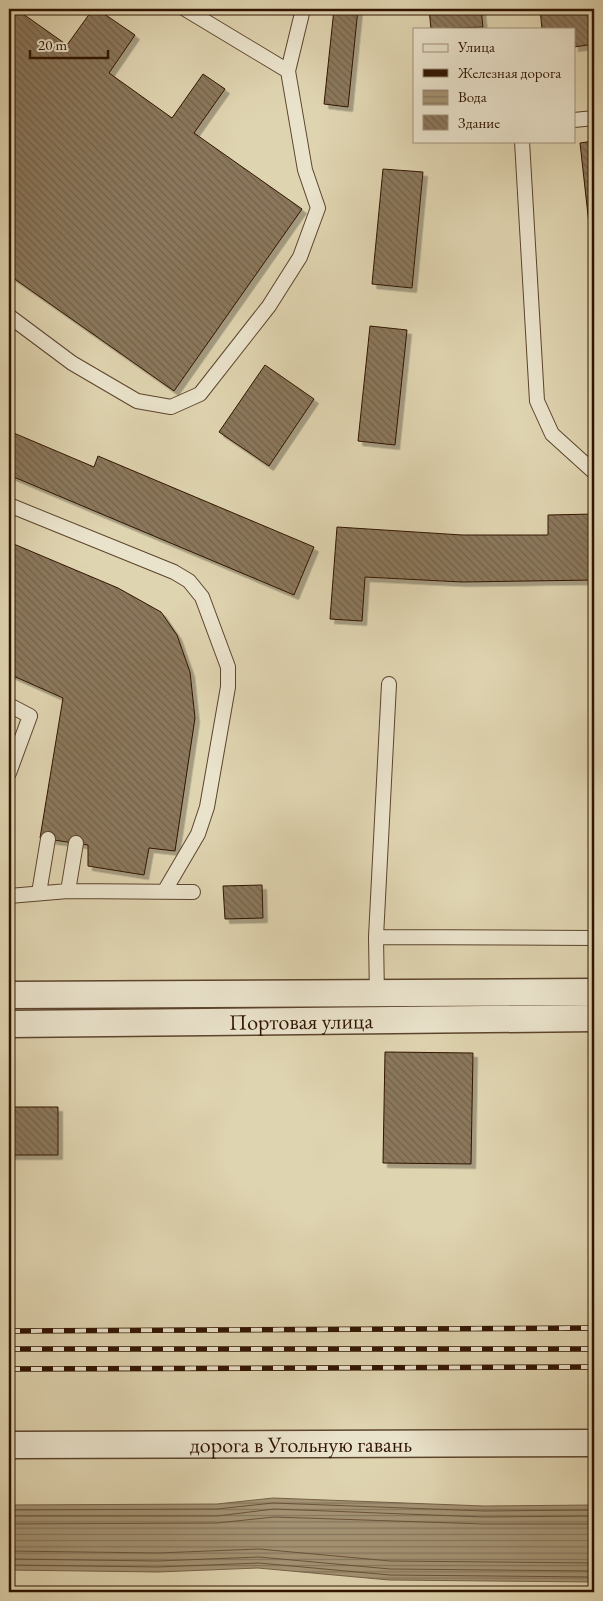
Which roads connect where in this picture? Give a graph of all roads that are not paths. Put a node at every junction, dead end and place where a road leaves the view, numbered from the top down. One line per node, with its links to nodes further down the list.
1 (185, 9): 3 (lane)
2 (303, 9): 3 (lane)
3 (288, 72): 7 (lane)
4 (594, 118): 5 (lane)
5 (576, 120)
6 (522, 142): 8 (lane)
7 (9, 316)
8 (594, 472)
9 (9, 505): 17 (lane)
10 (389, 684): 20 (lane)
11 (9, 705): 12 (lane)
12 (9, 772)
13 (48, 840): 15 (lane)
14 (76, 843): 16 (lane)
15 (39, 892): 16 (lane); 19 (lane)
16 (68, 892): 17 (lane)
17 (164, 892): 18 (lane)
18 (193, 892)
19 (9, 896)
20 (376, 937): 21 (lane); 23 (lane)
21 (594, 938)
22 (594, 992): 23 (street, Портовая улица)
23 (377, 994): 24 (street, Портовая улица); 26 (lane)
24 (9, 995)
25 (594, 1018): 26 (street, Портовая улица)
26 (378, 1020): 27 (street, Портовая улица)
27 (9, 1024)
28 (594, 1443): 29 (street, дорога в Угольную гавань)
29 (9, 1445)

